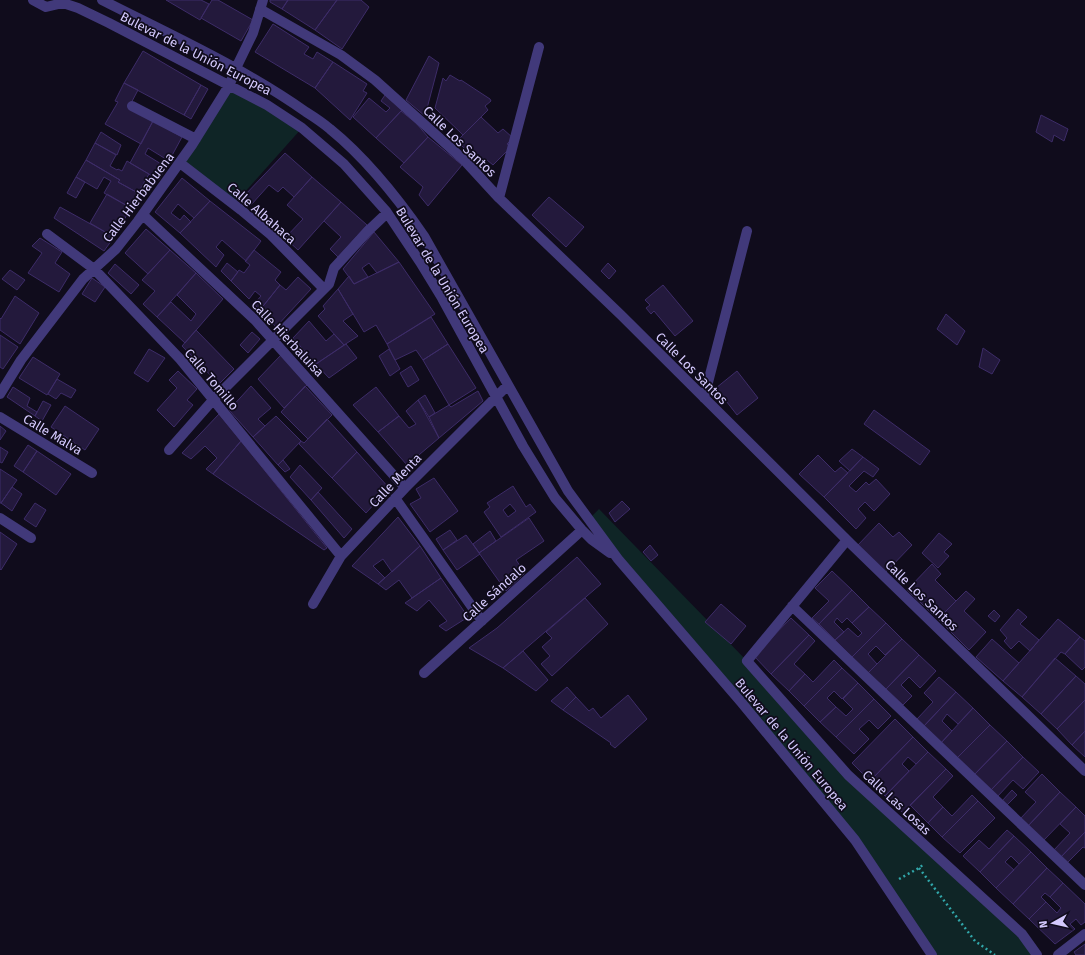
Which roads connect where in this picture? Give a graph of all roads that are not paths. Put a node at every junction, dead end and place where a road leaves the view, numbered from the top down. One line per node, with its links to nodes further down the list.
1 (33, 0): 3 (street)
2 (102, 0): 5 (street, Bulevar de la Unión Europea)
3 (63, 2): 6 (street, Bulevar de la Unión Europea)
4 (262, 4): 8 (street, Calle Hierbabuena); 13 (street, Calle Los Santos)
5 (143, 21): 6 (street); 8 (street, Bulevar de la Unión Europea)
6 (135, 36): 9 (street, Bulevar de la Unión Europea)
7 (539, 47): 13 (street)
8 (236, 68): 9 (street, Calle Hierbabuena); 21 (street, Bulevar de la Unión Europea)
9 (230, 84): 11 (street, Calle Hierbabuena); 14 (street, Bulevar de la Unión Europea)
10 (132, 106): 11 (street)
11 (196, 138): 12 (street, Calle Hierbabuena)
12 (180, 162): 15 (street, Calle Hierbabuena); 19 (street, Calle Albahaca)
13 (499, 198): 24 (street, Calle Los Santos)
14 (387, 213): 19 (street); 23 (street, Bulevar de la Unión Europea)
15 (143, 215): 18 (street, Calle Hierbabuena); 20 (street, Calle Hierbaluisa)
16 (747, 231): 24 (street)
17 (47, 234): 18 (street, Calle Tomillo)
18 (94, 269): 22 (street, Calle Hierbabuena); 25 (street, Calle Tomillo)
19 (324, 289): 20 (street)
20 (274, 340): 25 (street); 29 (street, Calle Hierbaluisa)
21 (508, 385): 23 (street, Calle Menta); 36 (street, Bulevar de la Unión Europea)
22 (0, 394)
23 (497, 396): 29 (street, Calle Menta); 32 (street, Bulevar de la Unión Europea)
24 (704, 398): 34 (street, Calle Los Santos)
25 (213, 400): 27 (street); 35 (street, Calle Tomillo)
26 (0, 417): 28 (street, Calle Malva)
27 (169, 450)
28 (92, 473)
29 (405, 488): 30 (street, Calle Menta)
30 (395, 498): 35 (street, Calle Menta); 39 (street)
31 (0, 518): 33 (street)
32 (582, 530): 36 (street, Bulevar de la Unión Europea); 39 (street, Calle Sándalo)
33 (32, 538)
34 (847, 540): 38 (street); 41 (street, Calle Los Santos)
35 (341, 556): 37 (street, Calle Menta)
36 (618, 559): 44 (street, Bulevar de la Unión Europea)
37 (313, 604)
38 (792, 606): 42 (street); 45 (street, Calle Las Losas)
39 (482, 621): 40 (street, Calle Sándalo)
40 (424, 673)
41 (1085, 770)
42 (1085, 885)
43 (1085, 934): 46 (street)
44 (932, 955)
45 (1037, 955)
46 (1058, 955)

